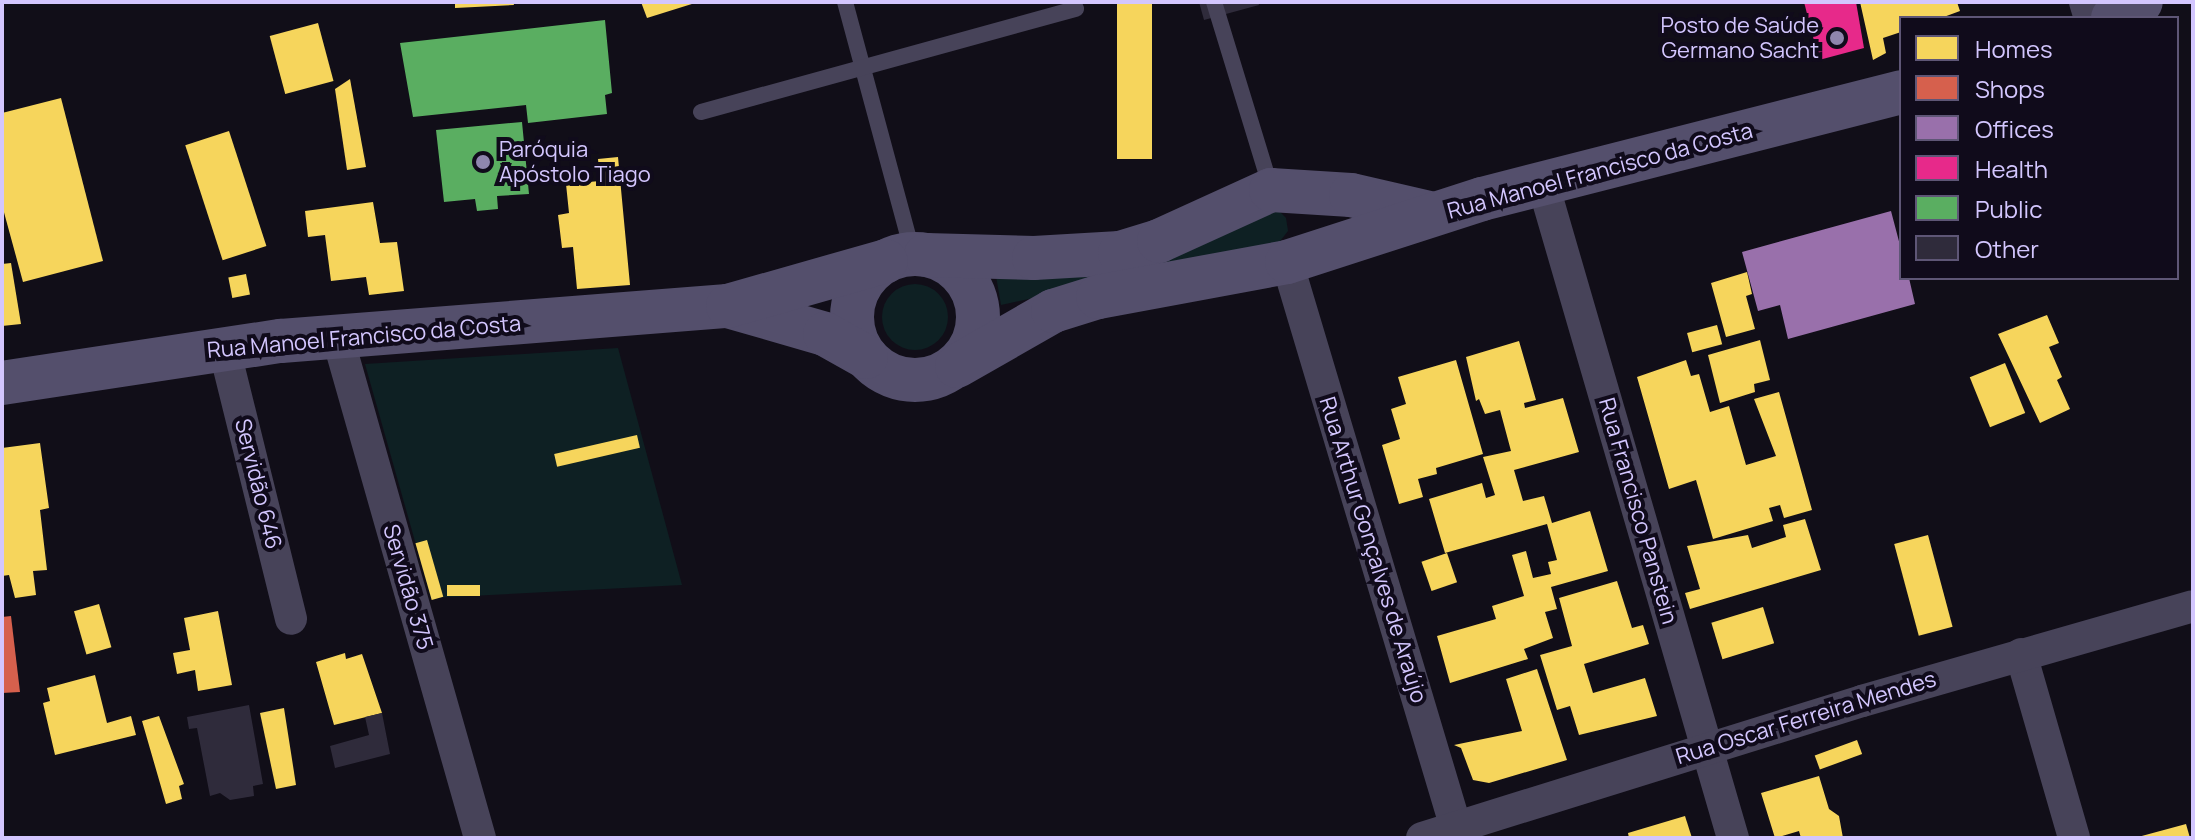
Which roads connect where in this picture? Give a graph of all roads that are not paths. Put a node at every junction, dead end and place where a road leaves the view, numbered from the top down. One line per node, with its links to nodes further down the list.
1 (845, 2): 6 (lane)
2 (1214, 2): 10 (lane)
3 (2141, 2): 5 (main road)
4 (1076, 9): 6 (lane)
5 (2116, 16)
6 (863, 68): 8 (lane); 13 (lane)
7 (1899, 93): 9 (main road, Rua Manoel Francisco da Costa)
8 (701, 112)
9 (1543, 184): 11 (main road, Rua Manoel Francisco da Costa); 23 (street, Rua Francisco Panstein)
10 (1290, 190): 11 (main road, Rua Manoel Francisco da Costa); 12 (main road); 13 (main road, Rua Manoel Francisco da Costa)
11 (1436, 214): 12 (main road)
12 (1302, 256): 18 (main road); 24 (street, Rua Arthur Gonçalves de Araújo)
13 (908, 257): 14 (main road, Rua Manoel Francisco da Costa); 17 (main road); 18 (main road)
14 (728, 306): 15 (main road, Rua Manoel Francisco da Costa); 17 (main road, Rua Manoel Francisco da Costa)
15 (337, 335): 16 (main road, Rua Manoel Francisco da Costa); 25 (street, Servidão 375)
16 (224, 348): 19 (main road, Rua Manoel Francisco da Costa); 21 (street, Servidão 646)
17 (866, 357): 18 (main road)
18 (957, 366)
19 (2, 383)
20 (2193, 606): 22 (street, Rua Oscar Ferreira Mendes)
21 (291, 619)
22 (2021, 654): 23 (street, Rua Oscar Ferreira Mendes); 28 (street)
23 (1706, 749): 24 (street, Rua Oscar Ferreira Mendes); 27 (street, Rua Francisco Panstein)
24 (1458, 831): 26 (street, Rua Oscar Ferreira Mendes)
25 (480, 838)
26 (1422, 838)
27 (1733, 838)
28 (2074, 838)

